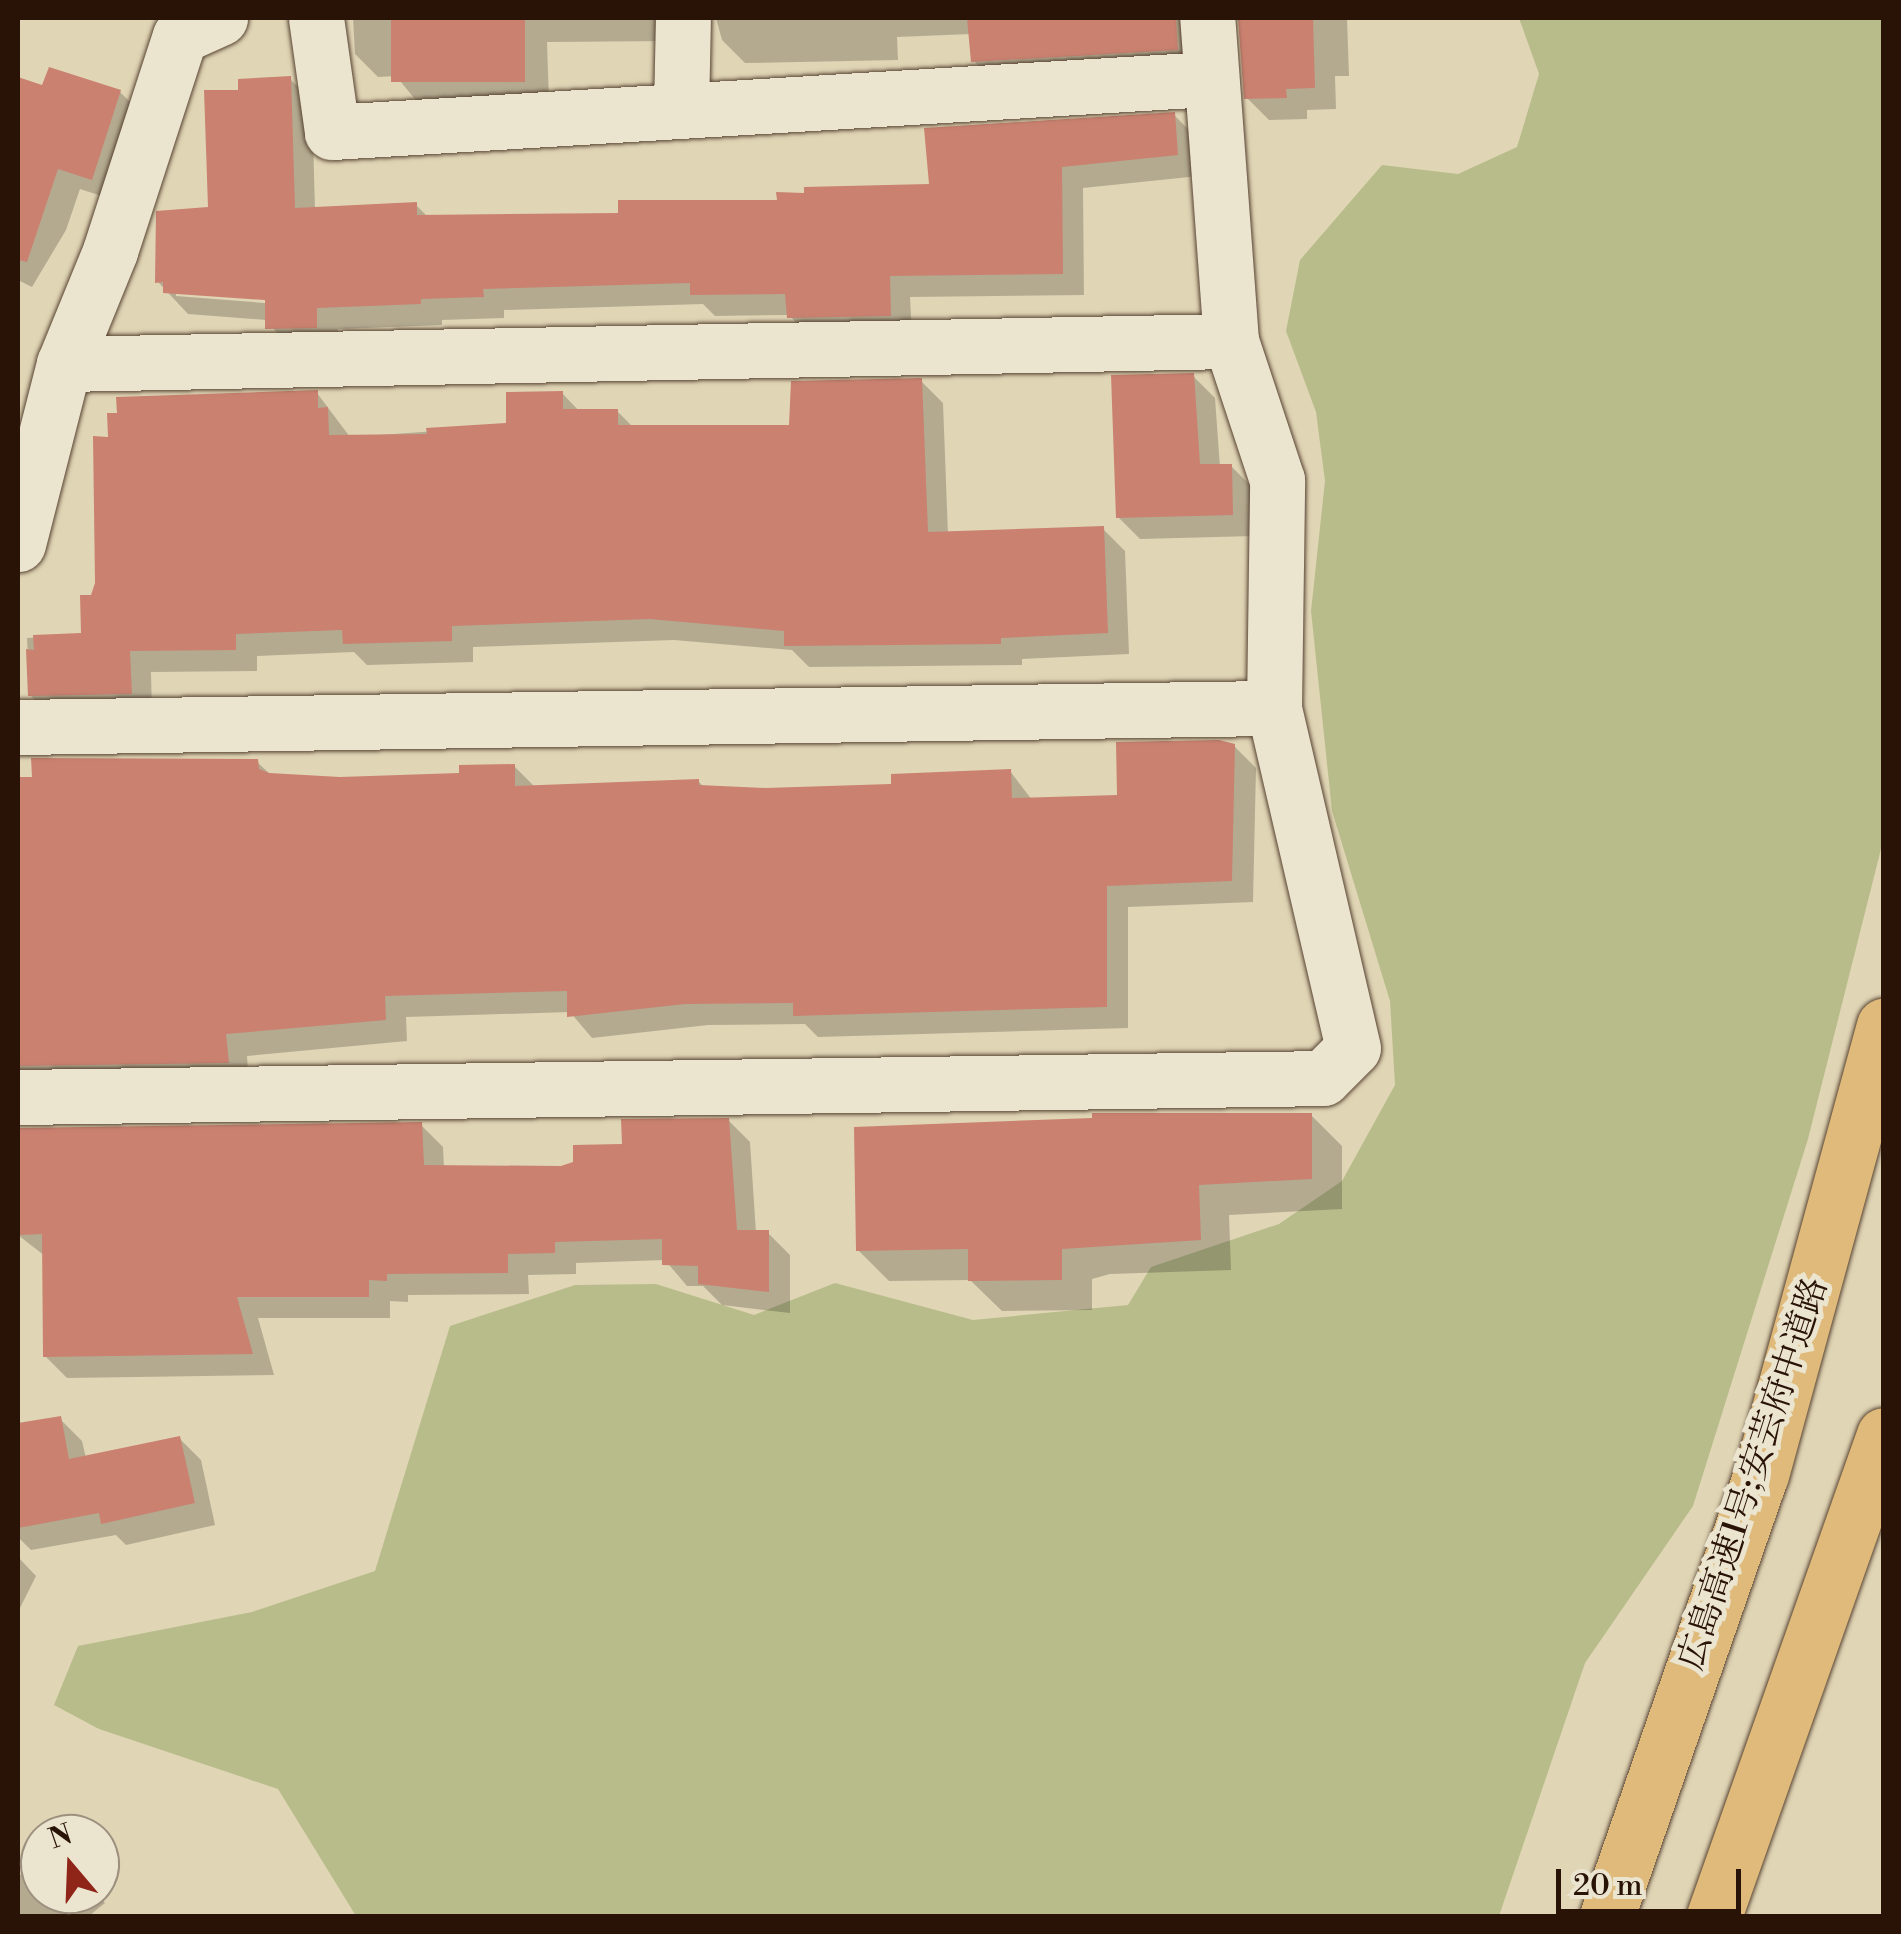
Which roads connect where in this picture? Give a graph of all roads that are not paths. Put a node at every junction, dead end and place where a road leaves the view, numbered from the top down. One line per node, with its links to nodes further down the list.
1 (220, 18): 8 (street)
2 (316, 18): 6 (street)
3 (683, 18): 6 (street)
4 (1207, 18): 5 (street)
5 (1209, 79): 6 (street); 7 (street)
6 (681, 110)
7 (1231, 341): 8 (street); 10 (street)
8 (64, 364): 9 (street)
9 (18, 544)
10 (1274, 708): 11 (street); 13 (street)
11 (18, 728)
12 (1884, 1026): 15 (highway, 広島高速1号;安芸府中道路)
13 (18, 1098)
14 (1884, 1435): 16 (highway)
15 (1607, 1916)
16 (1714, 1916)

